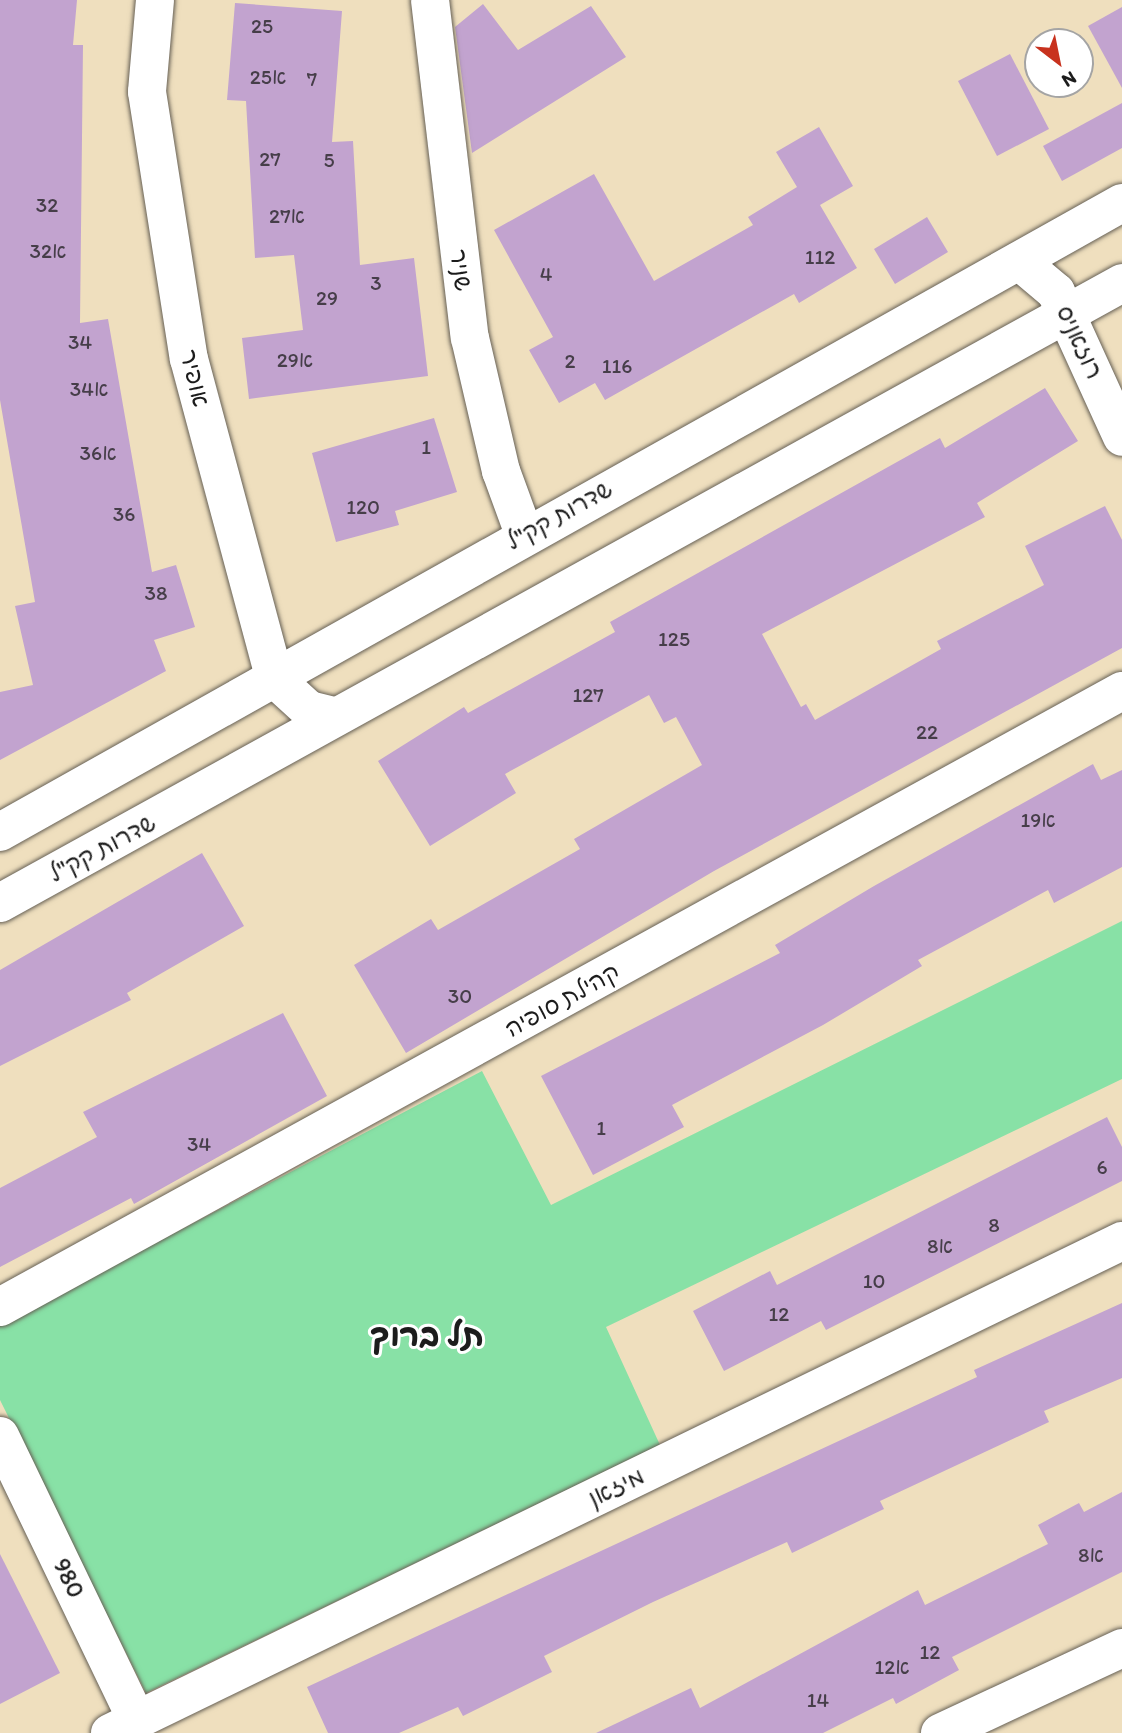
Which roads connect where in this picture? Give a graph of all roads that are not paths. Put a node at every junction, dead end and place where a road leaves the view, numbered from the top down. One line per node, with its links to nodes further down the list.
1 (155, 0): 9 (street, אופיר)
2 (430, 0): 8 (street, שניר)
3 (1122, 203): 4 (street, שדרות קק"ל)
4 (1019, 261): 6 (street, רוזאניס); 8 (street, שדרות קק"ל)
5 (1122, 283): 6 (street, שדרות קק"ל)
6 (1068, 313): 7 (street, רוזאניס); 11 (street, שדרות קק"ל)
7 (1122, 437)
8 (524, 534): 9 (street, שדרות קק"ל)
9 (275, 679): 11 (street); 12 (street, שדרות קק"ל)
10 (1122, 691): 15 (street, קהילת סופיה)
11 (333, 716): 13 (street, שדרות קק"ל)
12 (0, 832)
13 (0, 903)
14 (1122, 1241): 18 (street, מיזאן)
15 (0, 1307)
16 (0, 1436): 18 (street, 980)
17 (1122, 1648): 19 (street)
18 (124, 1727)
19 (942, 1733)

